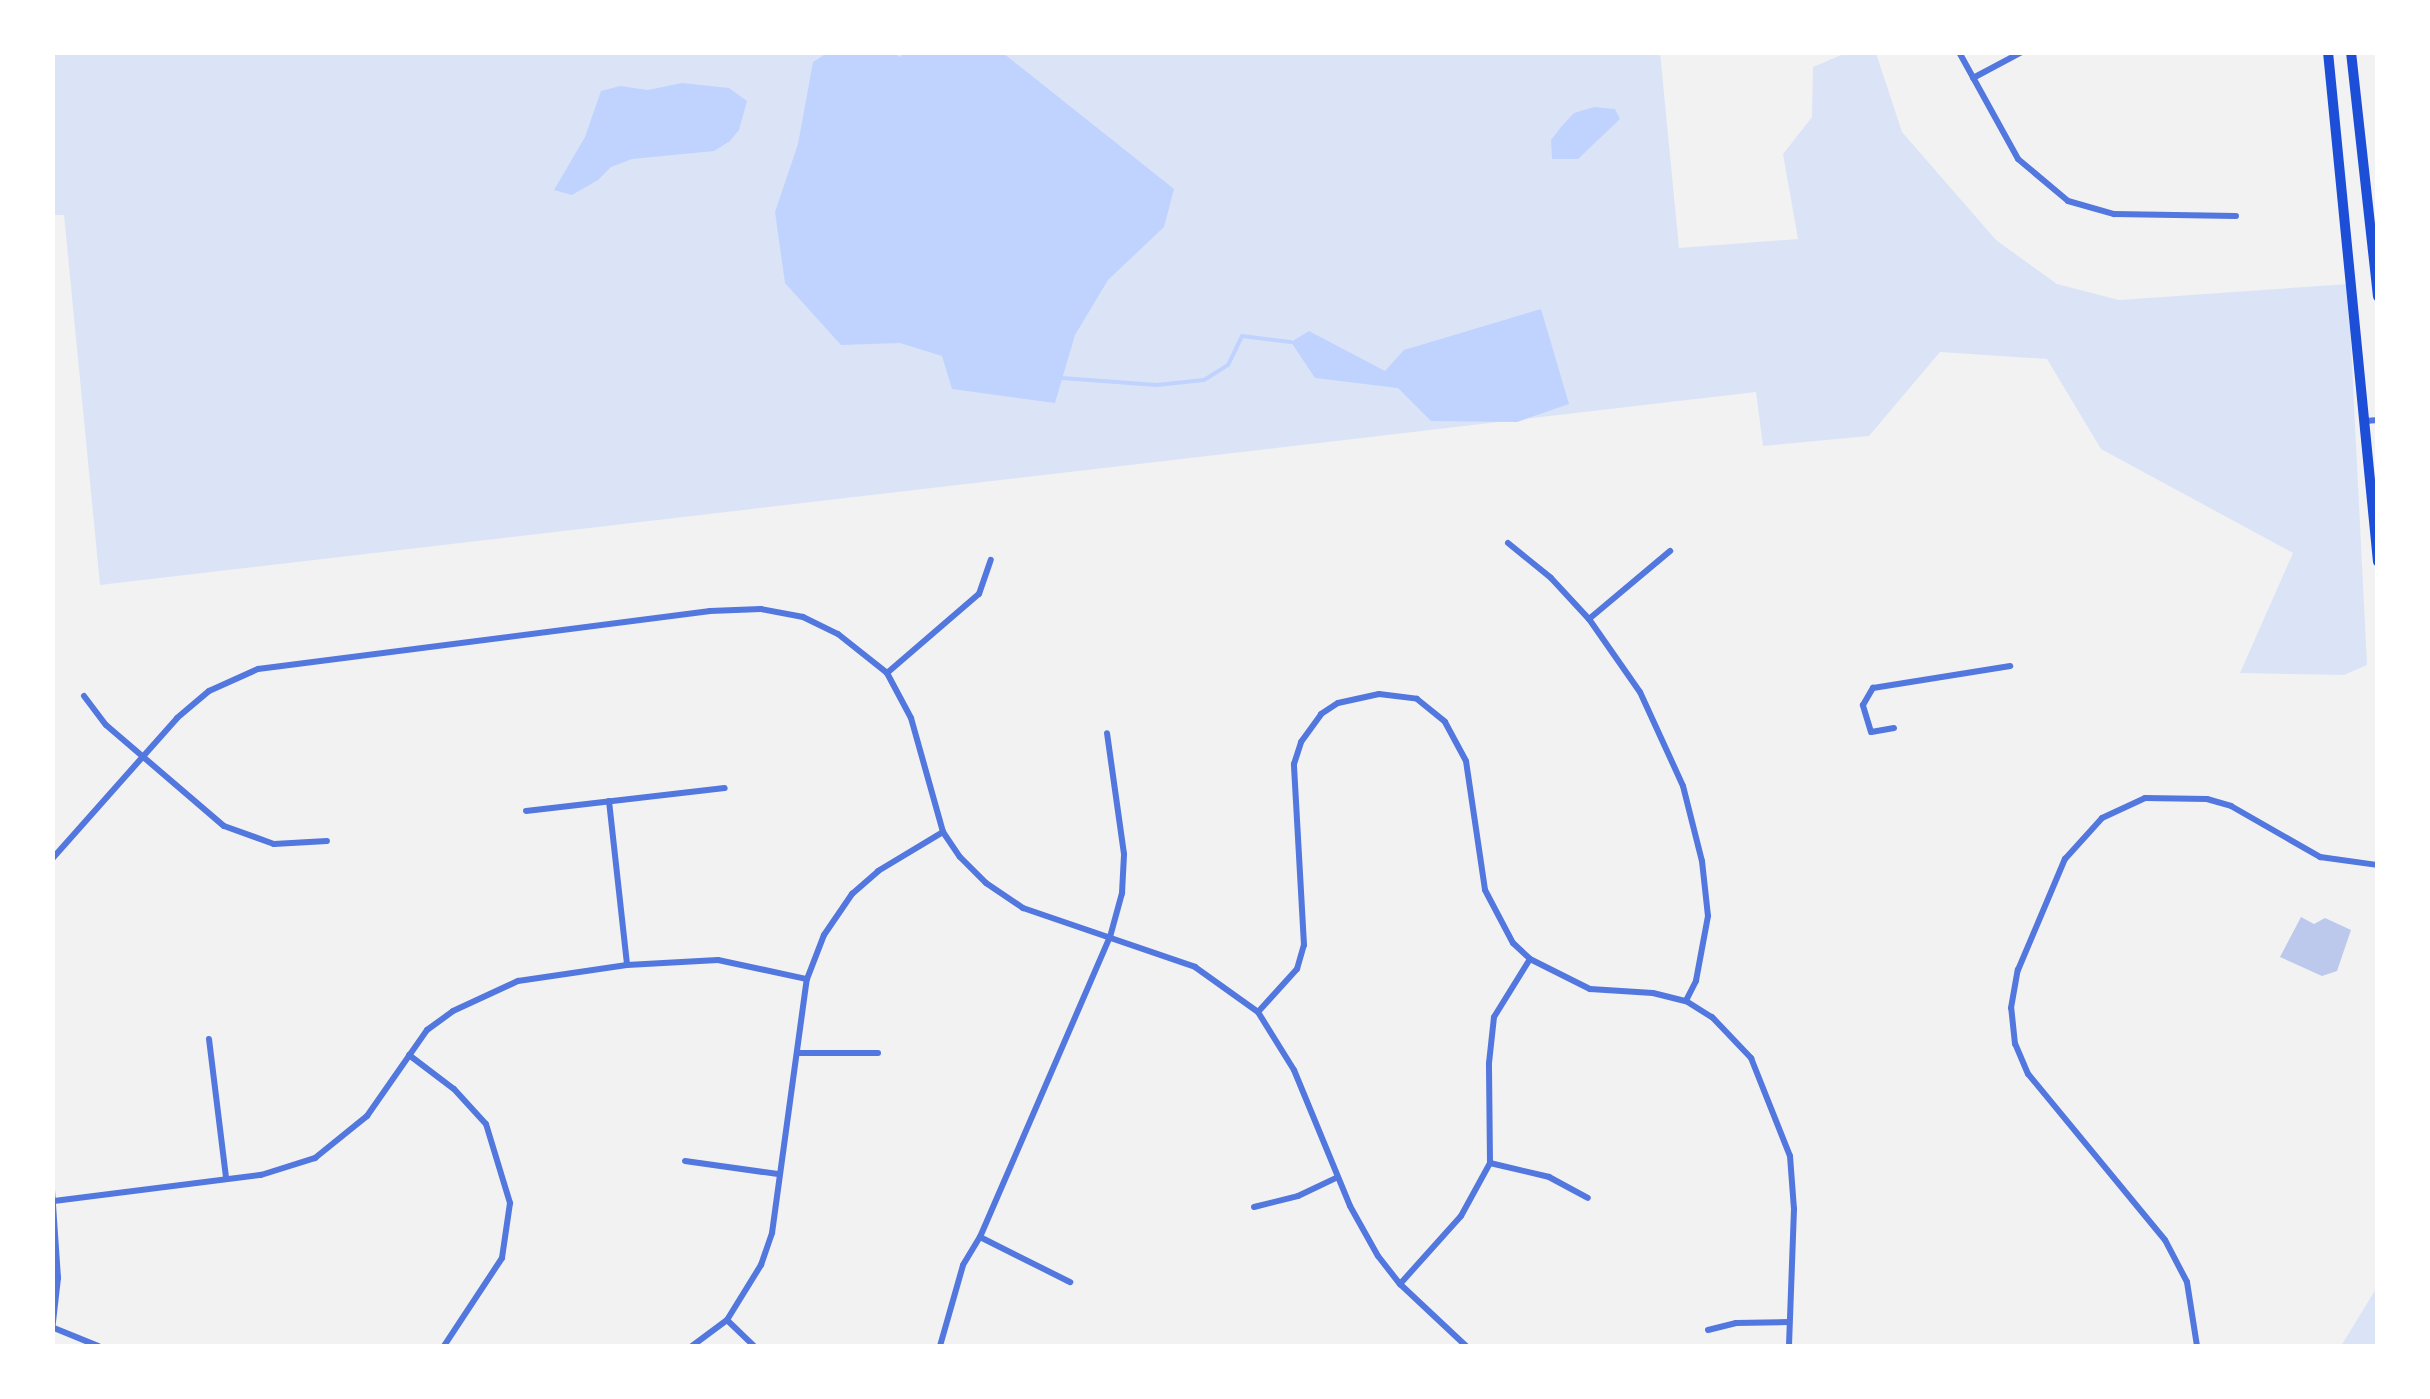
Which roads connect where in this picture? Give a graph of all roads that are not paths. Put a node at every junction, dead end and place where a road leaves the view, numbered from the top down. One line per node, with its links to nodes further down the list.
1 (1960, 52): 5 (street)
2 (2022, 52): 5 (street)
3 (2328, 52): 11 (main road)
4 (2351, 52): 6 (main road)
5 (1974, 78): 8 (street)
6 (2365, 198): 7 (street); 9 (main road)
7 (2378, 202)
8 (2236, 216)
9 (2376, 264): 10 (main road)
10 (2378, 297)
11 (2371, 421): 15 (main road)
12 (1508, 542): 16 (street)
13 (1670, 552): 16 (street)
14 (991, 560): 18 (street)
15 (2378, 562)
16 (1589, 620): 34 (street)
17 (2010, 666): 20 (street)
18 (887, 673): 22 (street); 26 (street)
19 (84, 696): 22 (street)
20 (1894, 728)
21 (1108, 733): 30 (street)
22 (145, 759): 27 (street); 28 (street)
23 (725, 788): 24 (street)
24 (609, 802): 25 (street); 32 (street)
25 (526, 811)
26 (944, 832): 30 (street); 33 (street)
27 (327, 841)
28 (52, 860)
29 (2378, 865): 63 (street)
30 (1110, 938): 35 (street); 49 (street)
31 (1530, 960): 34 (street); 35 (street); 41 (street)
32 (627, 965): 33 (street); 39 (street)
33 (806, 979): 38 (street)
34 (1686, 1001): 53 (street)
35 (1258, 1012): 44 (street)
36 (208, 1039): 43 (street)
37 (878, 1052): 38 (street)
38 (798, 1053): 42 (street)
39 (409, 1055): 43 (street); 57 (street)
40 (685, 1161): 42 (street)
41 (1490, 1162): 46 (street); 51 (street)
42 (778, 1174): 52 (street)
43 (226, 1178): 47 (street)
44 (1338, 1178): 48 (street); 51 (street)
45 (52, 1190): 47 (street)
46 (1588, 1198)
47 (54, 1201): 54 (street)
48 (1254, 1207)
49 (980, 1236): 50 (street); 60 (street)
50 (1070, 1282)
51 (1400, 1284): 61 (street)
52 (727, 1320): 58 (street); 59 (street)
53 (1789, 1322): 55 (street); 62 (street)
54 (53, 1329): 56 (street)
55 (1708, 1330)
56 (98, 1346)
57 (444, 1346)
58 (692, 1346)
59 (754, 1346)
60 (940, 1346)
61 (1466, 1346)
62 (1789, 1346)
63 (2197, 1346)

